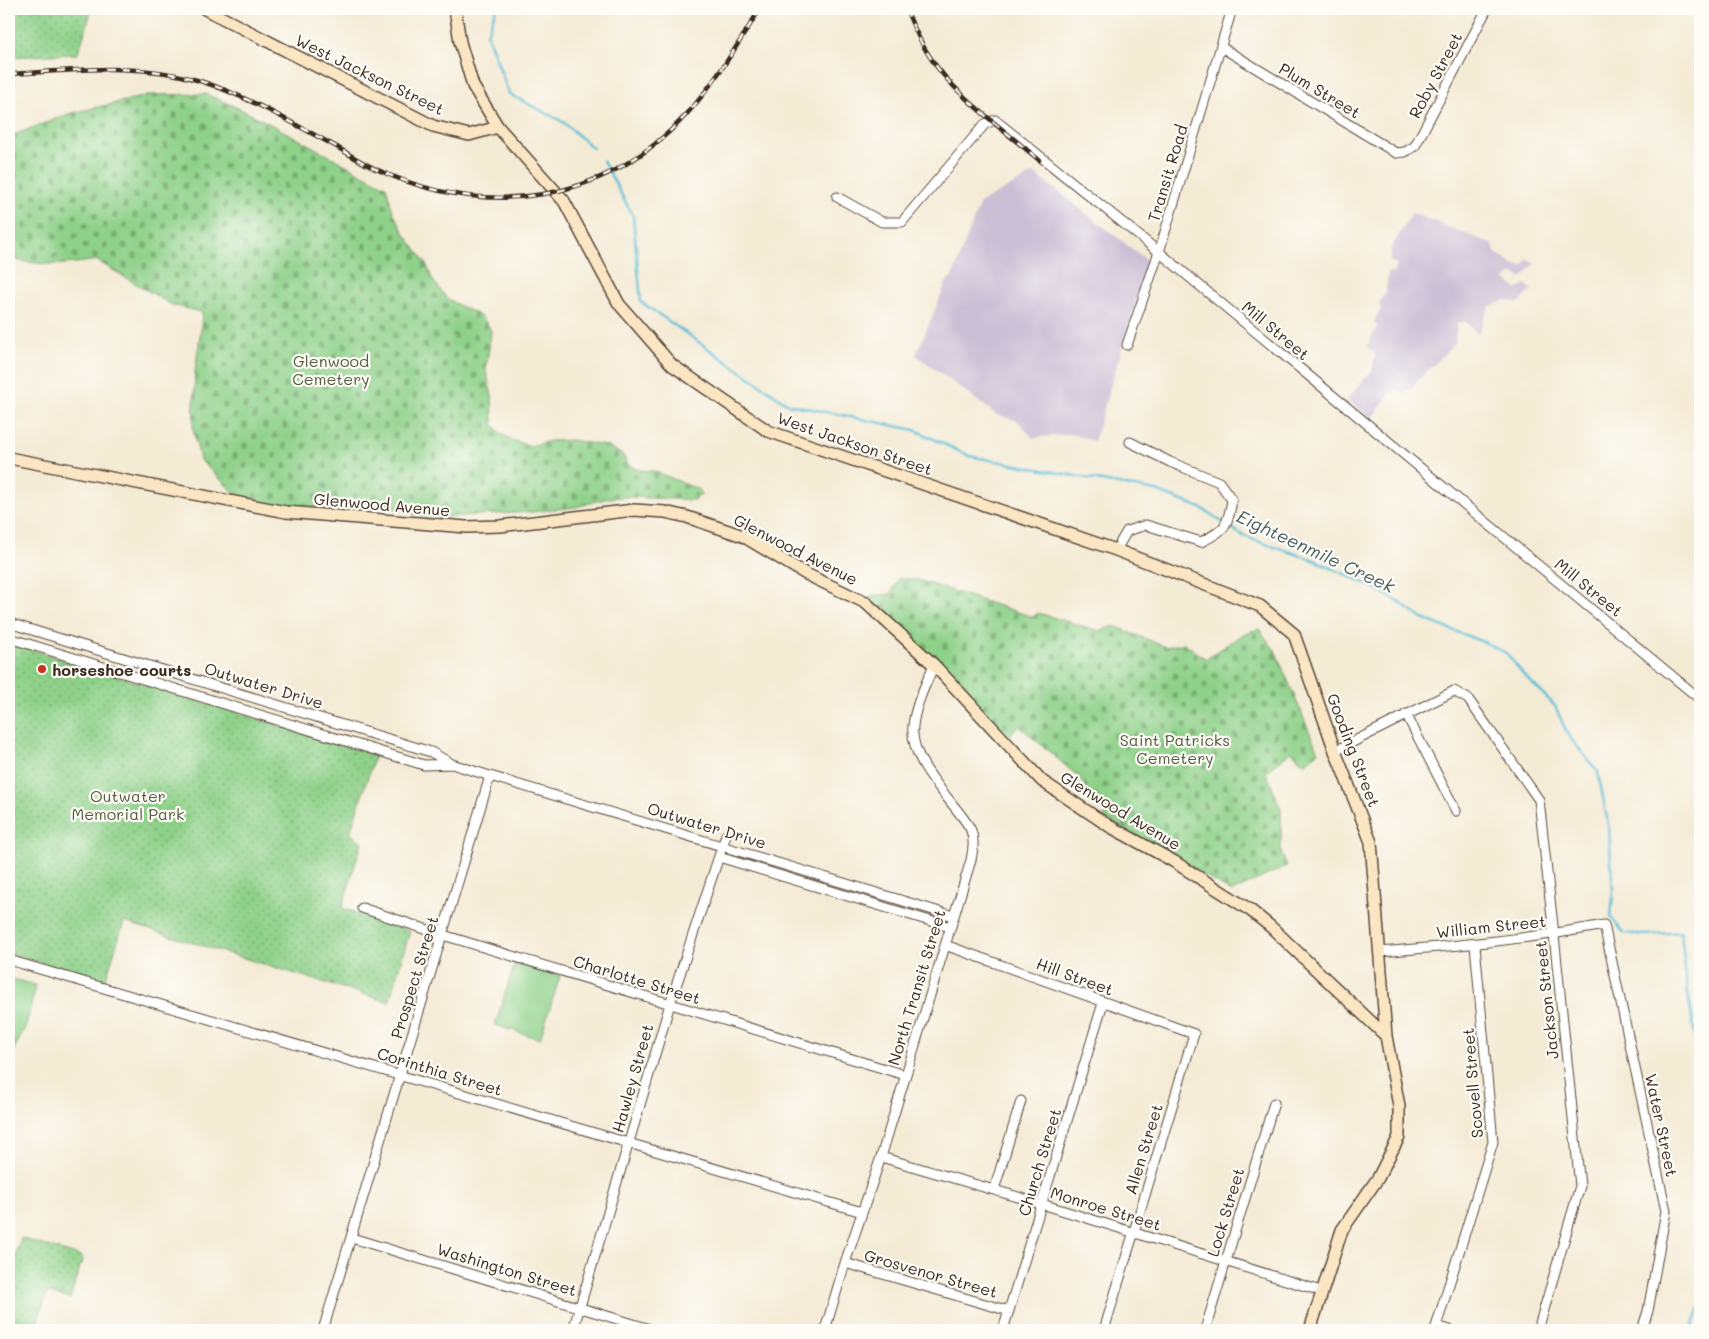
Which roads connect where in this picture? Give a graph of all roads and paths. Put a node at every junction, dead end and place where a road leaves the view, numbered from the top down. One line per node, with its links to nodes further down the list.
1 (205, 9): 6 (street, West Jackson Street)
2 (455, 9): 6 (street)
3 (1232, 9): 5 (street, Transit Road)
4 (1487, 9): 7 (street, Roby Street)
5 (1221, 47): 7 (street, Plum Street); 9 (street, Transit Road)
6 (498, 127): 13 (street, West Jackson Street)
7 (1405, 152)
8 (837, 197): 9 (street, Mill Street)
9 (1158, 252): 10 (street, Transit Road); 17 (street, Mill Street)
10 (1127, 345)
11 (1130, 442): 13 (street)
12 (9, 458): 16 (street, Glenwood Avenue)
13 (1116, 550): 19 (street, Gooding Street)
14 (9, 623): 20 (street, Outwater Drive)
15 (9, 638): 20 (street, Outwater Drive)
16 (934, 665): 27 (street, North Transit Street); 39 (street, Glenwood Avenue)
17 (1700, 699)
18 (1406, 714): 19 (street); 22 (street); 31 (street, Jackson Street)
19 (1335, 751): 34 (street, Gooding Street)
20 (452, 764): 21 (street, Outwater Drive)
21 (490, 776): 24 (street, Outwater Drive); 30 (street, Prospect Street)
22 (1456, 811)
23 (726, 835): 24 (street, Hawley Street)
24 (722, 846): 25 (street, Hawley Street); 27 (street, Outwater Drive)
25 (719, 857): 29 (street, Outwater Drive); 37 (street, Hawley Street)
26 (362, 908): 30 (street, Charlotte Street)
27 (953, 916): 29 (street, North Transit Street)
28 (1604, 925): 31 (street, William Street); 67 (street, Water Street)
29 (950, 927): 33 (street, North Transit Street)
30 (443, 935): 37 (street, Charlotte Street); 40 (street, Prospect Street)
31 (1554, 935): 32 (street, William Street); 66 (street, Jackson Street)
32 (1474, 944): 34 (street, William Street); 56 (street, Scovell Street)
33 (945, 945): 36 (street, Hill Street); 41 (street, North Transit Street)
34 (1380, 952): 39 (street, Gooding Street)
35 (9, 960): 40 (street, Corinthia Street)
36 (1103, 1002): 38 (street, Hill Street); 47 (street, Church Street)
37 (670, 1004): 41 (street, Charlotte Street); 44 (street, Hawley Street)
38 (1194, 1034): 49 (street, Allen Street)
39 (1386, 1036): 53 (street, Gooding Street)
40 (401, 1075): 44 (street, Corinthia Street); 50 (street, Prospect Street)
41 (905, 1075): 45 (street, North Transit Street)
42 (1021, 1101): 46 (street)
43 (1274, 1103): 51 (street, Lock Street)
44 (628, 1144): 48 (street, Corinthia Street); 54 (street, Hawley Street)
45 (881, 1157): 46 (street, Monroe Street); 48 (street, North Transit Street)
46 (994, 1190): 47 (street, Monroe Street)
47 (1042, 1204): 49 (street, Monroe Street); 55 (street, Church Street)
48 (862, 1212): 52 (street, North Transit Street)
49 (1134, 1232): 51 (street, Monroe Street); 62 (street, Allen Street)
50 (352, 1238): 54 (street, Washington Street); 57 (street, Prospect Street)
51 (1225, 1262): 53 (street, Monroe Street); 63 (street, Lock Street)
52 (844, 1263): 55 (street, Grosvenor Street); 60 (street, North Transit Street)
53 (1322, 1291): 64 (street, Gooding Street)
54 (580, 1307): 58 (street, Hawley Street); 59 (street, Washington Street)
55 (1009, 1311): 61 (street, Church Street)
56 (1436, 1328): 65 (street)
57 (323, 1330)
58 (573, 1330)
59 (653, 1330)
60 (825, 1330)
61 (1003, 1330)
62 (1104, 1330)
63 (1205, 1330)
64 (1310, 1330)
65 (1450, 1330)
66 (1538, 1330)
67 (1642, 1330)

